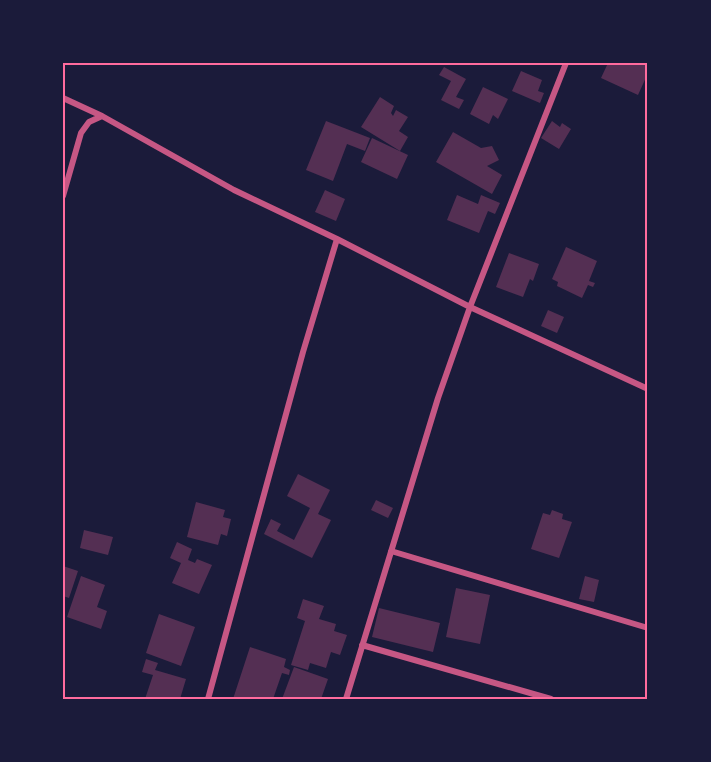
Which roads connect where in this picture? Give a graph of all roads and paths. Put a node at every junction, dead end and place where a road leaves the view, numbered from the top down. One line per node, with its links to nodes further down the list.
1 (566, 63): 6 (street)
2 (63, 98): 3 (street)
3 (102, 116): 4 (street); 5 (street)
4 (63, 196)
5 (337, 239): 6 (street); 11 (street)
6 (470, 307): 7 (street); 8 (street)
7 (648, 389)
8 (391, 551): 9 (street); 10 (street)
9 (648, 628)
10 (362, 645): 12 (street); 13 (street)
11 (208, 699)
12 (346, 699)
13 (551, 699)

